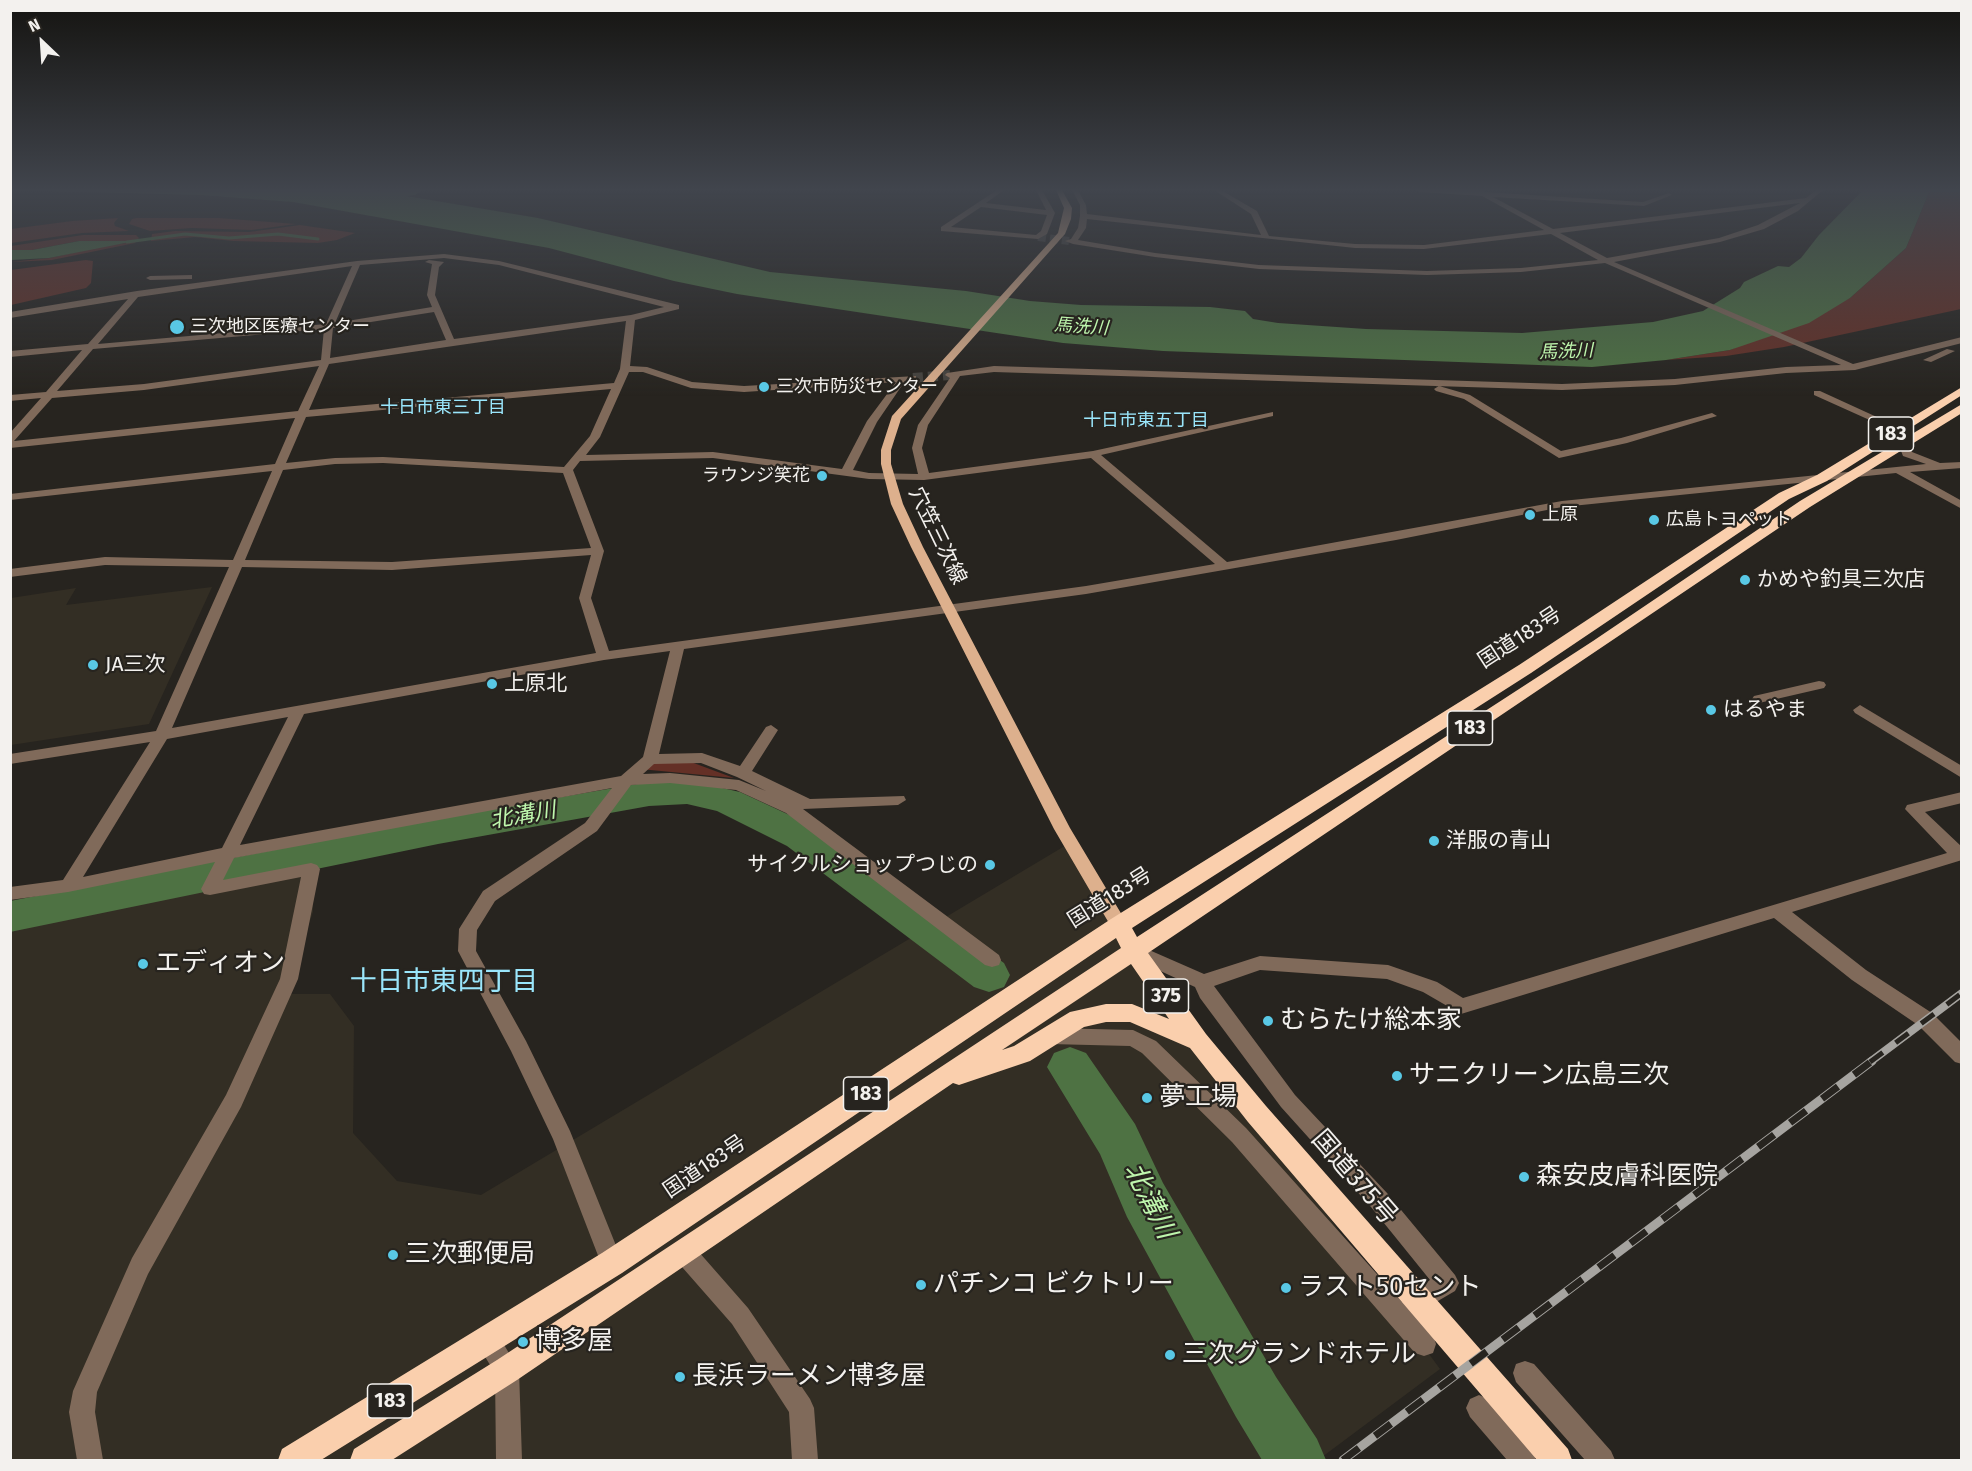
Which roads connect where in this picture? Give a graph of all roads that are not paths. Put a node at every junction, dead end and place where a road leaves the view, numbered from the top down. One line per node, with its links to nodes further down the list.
1 (438, 259): 8 (street)
2 (468, 259): 13 (street)
3 (1040, 259): 48 (main road, 穴笠三次線)
4 (1186, 259): 7 (street)
5 (1601, 259): 7 (street)
6 (1619, 259): 7 (street)
7 (1606, 261): 21 (street)
8 (356, 266): 10 (street); 11 (street); 14 (street)
9 (150, 278): 10 (street)
10 (135, 293): 12 (street); 17 (street)
11 (437, 309): 14 (street); 16 (street)
12 (10, 315)
13 (631, 318): 16 (street); 22 (street)
14 (329, 326): 17 (street); 20 (street)
15 (1962, 341): 19 (street); 21 (street)
16 (451, 342): 20 (street)
17 (90, 346): 18 (street); 29 (street)
18 (10, 354)
19 (1928, 360)
20 (325, 362): 29 (street); 32 (street)
21 (1855, 367): 47 (street)
22 (625, 369): 24 (street); 25 (street)
23 (914, 378): 24 (street)
24 (901, 379): 45 (street)
25 (615, 386): 32 (street); 39 (street)
26 (1430, 387): 34 (street)
27 (1962, 390): 35 (highway, 国道183号 / 183)
28 (1817, 393): 35 (street)
29 (48, 396): 30 (street); 36 (street)
30 (10, 399)
31 (1962, 407): 37 (highway, 183)
32 (303, 414): 36 (street); 41 (street)
33 (1269, 414): 38 (street)
34 (1712, 417)
35 (1898, 429): 49 (highway, 国道183号 / 183)
36 (10, 442)
37 (1903, 443): 42 (street); 46 (highway, 183)
38 (1093, 454): 47 (street); 56 (street)
39 (576, 458): 43 (street); 45 (street)
40 (1962, 465): 42 (street)
41 (279, 467): 43 (street); 51 (street); 55 (street)
42 (1946, 467): 44 (street)
43 (567, 470): 54 (street)
44 (1900, 471): 46 (street); 53 (street)
45 (846, 473): 48 (street)
46 (1854, 473): 49 (street); 79 (highway, 183)
47 (924, 477): 48 (street)
48 (889, 478): 58 (main road, 穴笠三次線)
49 (1822, 478): 50 (street); 52 (highway, 国道183号 / 183)
50 (1750, 485): 52 (street); 56 (street)
51 (10, 497)
52 (1776, 501): 78 (highway, 国道183号 / 183)
53 (1962, 506)
54 (598, 551): 55 (street); 60 (street)
55 (238, 562): 57 (street); 66 (street)
56 (1225, 566): 58 (street)
57 (10, 573)
58 (950, 608): 59 (street); 78 (main road, 穴笠三次線)
59 (678, 645): 60 (street); 68 (street)
60 (604, 657): 64 (street)
61 (1819, 685): 62 (street)
62 (1759, 699)
63 (1860, 710): 70 (street)
64 (298, 711): 66 (street); 74 (street)
65 (771, 730): 69 (street)
66 (162, 735): 67 (street); 75 (street)
67 (10, 759)
68 (650, 759): 69 (street); 71 (street)
69 (743, 772): 73 (street)
70 (1962, 772)
71 (626, 780): 74 (street); 80 (street); 87 (street)
72 (1962, 796): 77 (street)
73 (898, 800)
74 (229, 853): 75 (street); 94 (street)
75 (68, 886): 76 (street)
76 (10, 894)
77 (1777, 910): 81 (street); 84 (street)
78 (1119, 925): 79 (highway, 国道375号 / 375); 87 (highway, 国道183号 / 183)
79 (1134, 951): 81 (street); 83 (highway, 国道375号 / 375); 85 (highway, 183)
80 (992, 960)
81 (1203, 982): 88 (street)
82 (1050, 1036): 83 (highway); 85 (highway); 88 (street)
83 (1198, 1041): 100 (highway, 国道375号 / 375)
84 (1962, 1056)
85 (936, 1083): 86 (highway, 183)
86 (683, 1251): 91 (highway, 183); 98 (street)
87 (612, 1263): 89 (highway, 国道183号 / 183)
88 (1399, 1313): 90 (street)
89 (488, 1342): 91 (street); 95 (highway, 国道183号 / 183)
90 (1424, 1344)
91 (507, 1370): 96 (highway, 183); 97 (street)
92 (1525, 1373): 101 (street)
93 (1479, 1408): 99 (street)
94 (90, 1461)
95 (293, 1461)
96 (364, 1461)
97 (509, 1461)
98 (805, 1461)
99 (1523, 1461)
100 (1557, 1461)
101 (1602, 1461)

